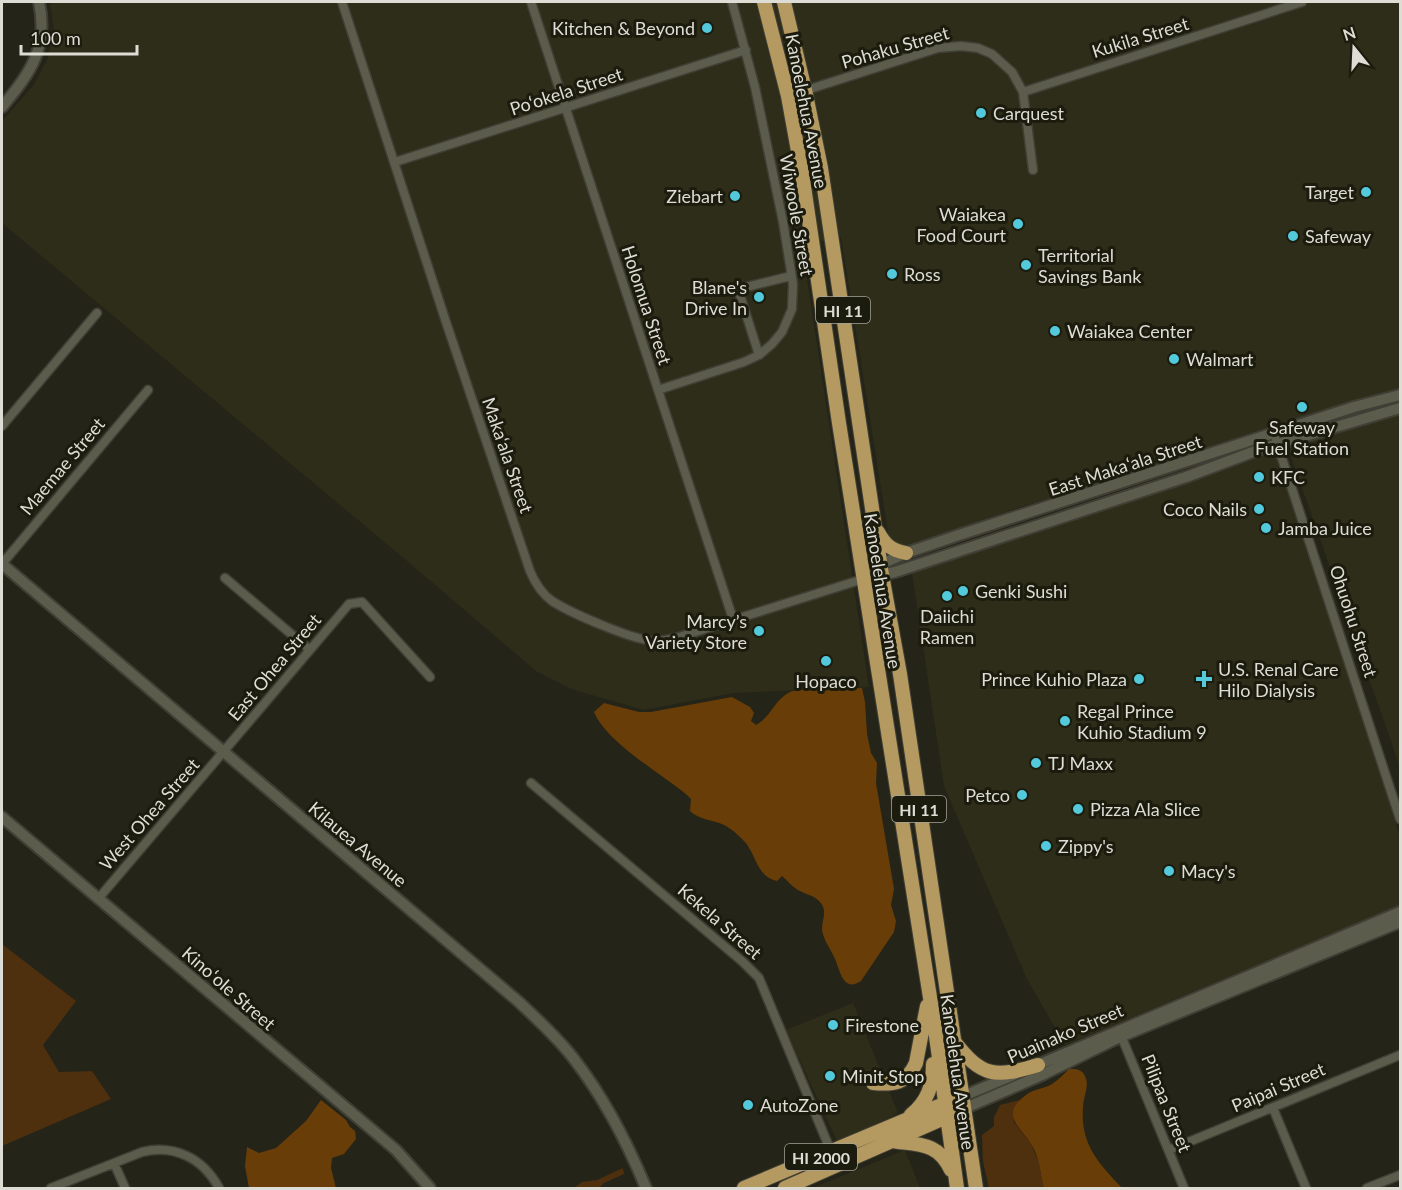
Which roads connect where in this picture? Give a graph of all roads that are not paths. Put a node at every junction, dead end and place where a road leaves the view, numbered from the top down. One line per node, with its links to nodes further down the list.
1 (39, 2): 12 (street)
2 (342, 2): 14 (street, Maka‘ala Street)
3 (531, 2): 13 (street, Holomua Street)
4 (732, 2): 8 (street, Wiwoole Street)
5 (764, 2): 11 (highway, Kanoelehua Avenue / HI 11)
6 (784, 2): 9 (highway, Kanoelehua Avenue / HI 11)
7 (1302, 2): 10 (street, Kukila Street)
8 (746, 50): 13 (street, Po‘okela Street); 16 (street, Wiwoole Street)
9 (805, 90): 10 (street, Pohaku Street); 11 (street, Pohaku Street); 25 (highway, Kanoelehua Avenue / HI 11)
10 (1023, 92): 15 (street, Pohaku Street)
11 (788, 96): 29 (highway, Kanoelehua Avenue / HI 11)
12 (2, 107)
13 (565, 109): 14 (street, Po‘okela Street); 20 (street, Holomua Street)
14 (394, 162): 31 (street, Maka‘ala Street)
15 (1033, 170)
16 (791, 276): 18 (street, Wiwoole Street); 18 (street)
17 (97, 313): 23 (street)
18 (759, 355): 20 (street, Wiwoole Street)
19 (148, 390): 27 (street, Maemae Street)
20 (658, 390): 31 (street, Holomua Street)
21 (1401, 394): 24 (street, East Makaʻala Street)
22 (1401, 408): 24 (street, East Makaʻala Street)
23 (2, 426)
24 (1276, 439): 26 (street, East Makaʻala Street); 28 (street, East Makaʻala Street); 37 (street, Ohuohu Street)
25 (876, 531): 26 (highway); 28 (highway, Kanoelehua Avenue / HI 11)
26 (906, 553): 28 (street, East Makaʻala Street)
27 (2, 564): 34 (street, Kilauea Avenue)
28 (882, 570): 29 (street, East Makaʻala Street); 44 (highway, Kanoelehua Avenue / HI 11)
29 (863, 576): 31 (street, Maka‘ala Street); 41 (highway, Kanoelehua Avenue / HI 11)
30 (225, 578): 32 (street)
31 (733, 619)
32 (310, 650): 33 (street, East Ohea Street); 34 (street, East Ohea Street)
33 (430, 677)
34 (224, 752): 38 (street, West Ohea Street); 53 (street, Kilauea Avenue)
35 (531, 783): 55 (street, Kekela Street)
36 (2, 817): 38 (street, Kinoʻole Street)
37 (1401, 819)
38 (99, 898): 62 (street, Kinoʻole Street)
39 (1401, 912): 43 (street, Puainako Street)
40 (1401, 922): 43 (street, Puainako Street)
41 (929, 995): 42 (highway, Kanoelehua Avenue / HI 11); 47 (highway)
42 (934, 1029): 50 (highway, Kanoelehua Avenue / HI 11); 51 (highway)
43 (1120, 1033): 46 (street, Puainako Street); 48 (street, Puainako Street); 54 (street, Pilipaa Street)
44 (952, 1040): 46 (highway); 48 (highway, Kanoelehua Avenue / HI 11)
45 (1401, 1055): 49 (street, Paipai Street)
46 (1038, 1065): 48 (street, Puainako Street)
47 (873, 1083)
48 (962, 1103): 50 (highway, Puainako Street / HI 2000); 67 (highway, Kanoelehua Avenue / HI 11)
49 (1273, 1107): 54 (street, Paipai Street); 69 (street)
50 (946, 1110): 51 (highway, Puainako Street / HI 2000); 52 (highway, Puainako Street / HI 2000); 58 (highway, Kanoelehua Avenue / HI 11)
51 (898, 1124): 55 (highway, Puainako Street / HI 2000)
52 (890, 1141): 55 (highway, Puainako Street / HI 2000); 58 (highway)
53 (628, 1146): 63 (street, Kilauea Avenue); 64 (street)
54 (1169, 1150): 68 (street, Pilipaa Street)
55 (834, 1159): 65 (highway, Puainako Street / HI 2000); 66 (highway, Puainako Street / HI 2000)
56 (114, 1163): 59 (street); 60 (street); 61 (street)
57 (1401, 1175): 70 (street)
58 (956, 1184)
59 (51, 1188)
60 (125, 1188)
61 (219, 1188)
62 (430, 1188)
63 (646, 1188)
64 (653, 1188)
65 (744, 1188)
66 (784, 1188)
67 (976, 1188)
68 (1184, 1188)
69 (1306, 1188)
70 (1367, 1188)

